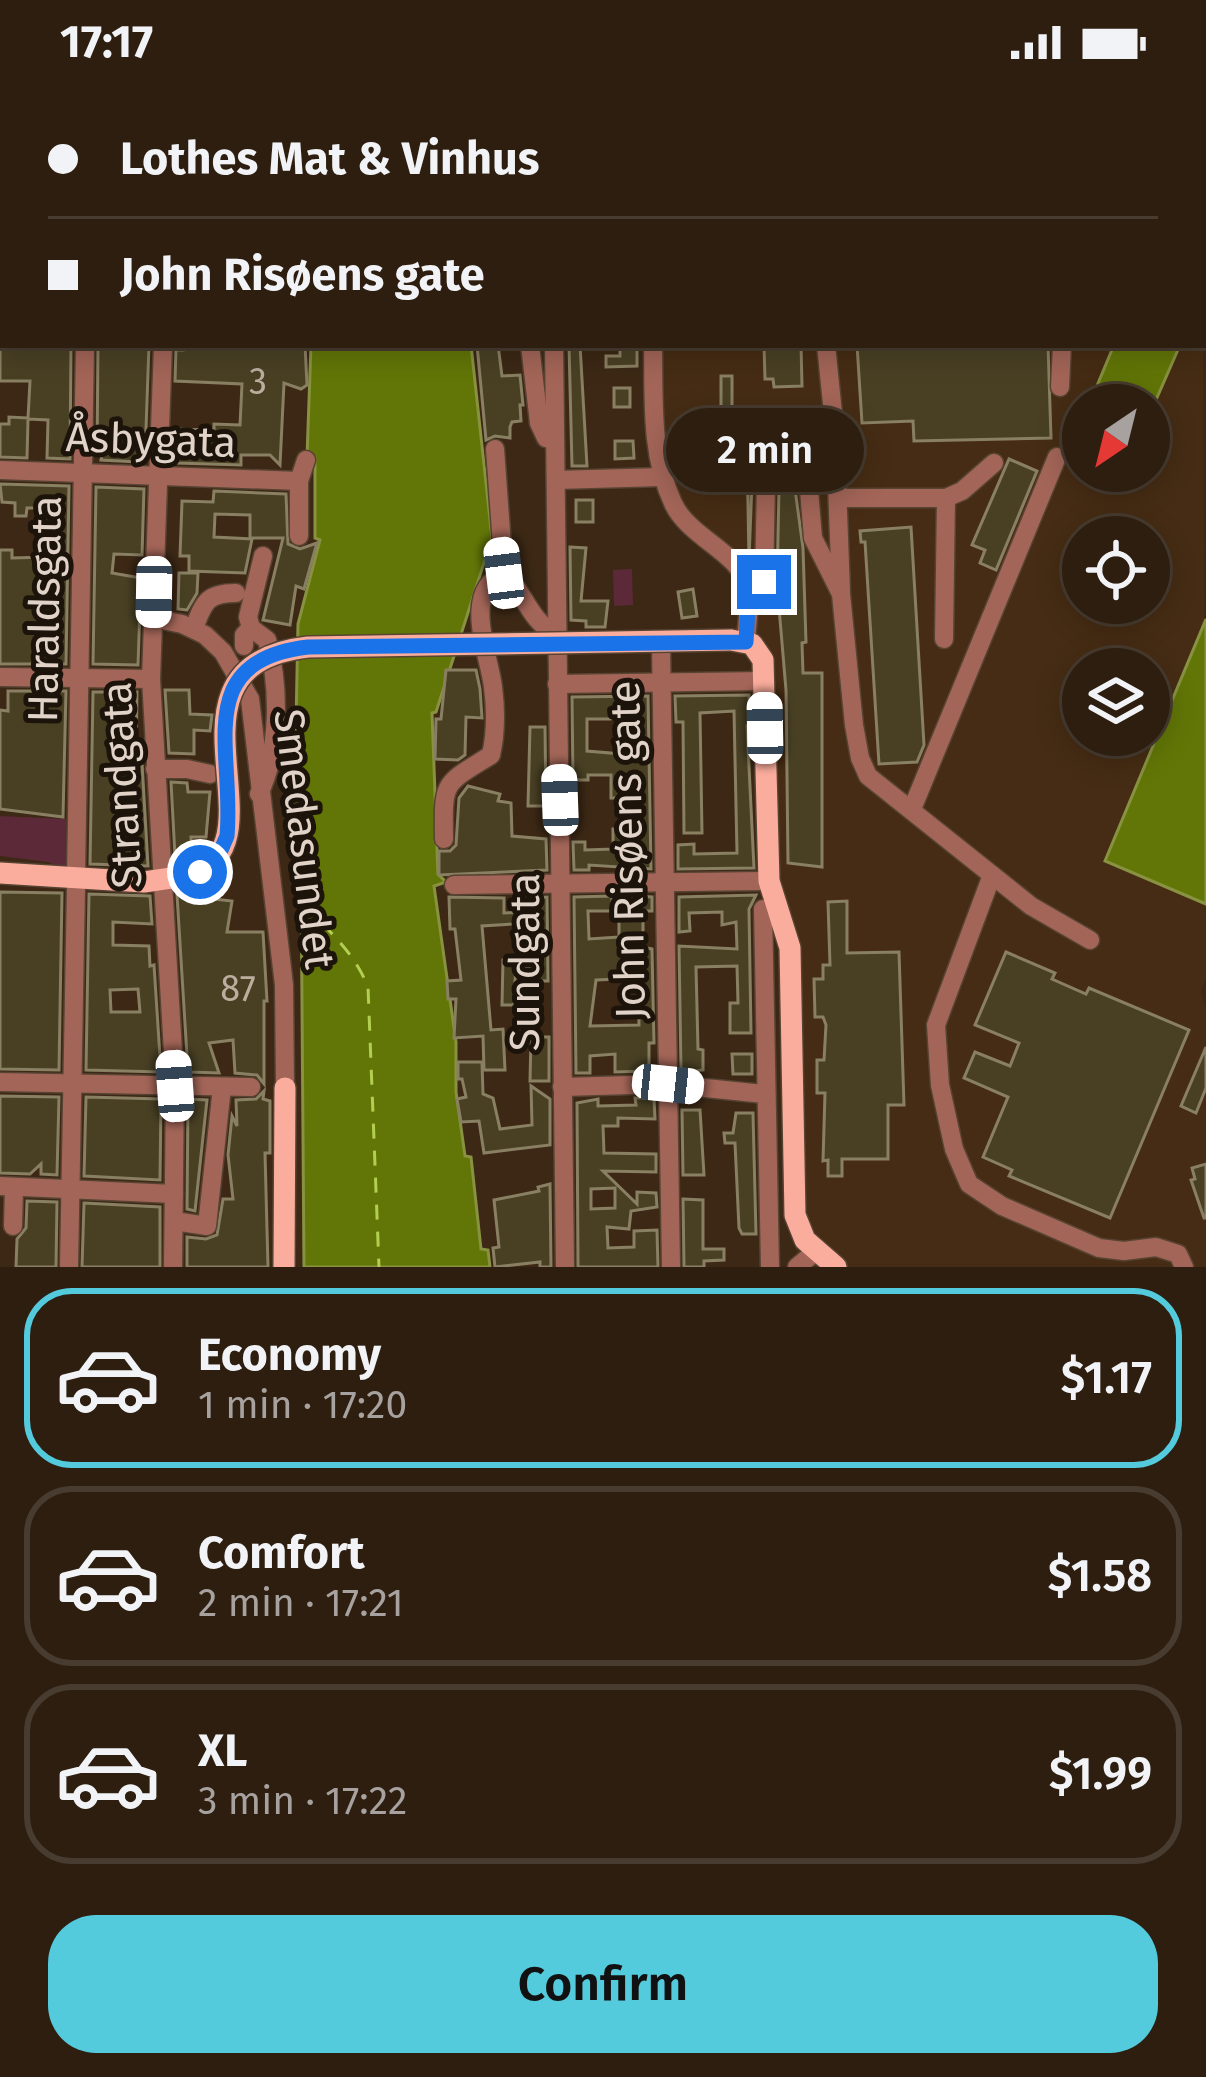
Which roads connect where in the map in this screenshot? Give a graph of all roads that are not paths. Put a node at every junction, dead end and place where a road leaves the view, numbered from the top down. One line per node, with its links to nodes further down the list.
1 (85, 348): 15 (street, Haraldsgata)
2 (163, 348): 16 (street, Strandgata)
3 (530, 348): 9 (street, Sundgata)
4 (554, 348): 9 (street, Sundgata)
5 (652, 348): 17 (street)
6 (827, 348): 20 (street)
7 (1062, 348): 8 (street)
8 (1060, 387)
9 (555, 441): 18 (street, Sundgata)
10 (495, 448): 24 (street)
11 (1057, 457): 43 (street)
12 (306, 460): 19 (street)
13 (994, 463): 21 (street)
14 (0, 470): 15 (street, Åsbygata)
15 (82, 473): 16 (street, Åsbygata); 35 (street, Haraldsgata)
16 (158, 476): 19 (street, Åsbygata); 28 (street, Strandgata)
17 (662, 477): 18 (street); 27 (street)
18 (556, 480): 30 (street, Sundgata)
19 (299, 481): 22 (street)
20 (839, 498): 21 (street); 26 (street)
21 (946, 498): 31 (street)
22 (299, 536)
23 (263, 556): 42 (street)
24 (504, 573): 30 (street); 44 (street)
25 (236, 593): 29 (street)
26 (841, 594): 27 (street); 43 (street)
27 (748, 608): 32 (street)
28 (153, 618): 29 (street); 36 (street, Strandgata)
29 (194, 628): 42 (street, Smedasundet)
30 (555, 633): 39 (street, Sundgata)
31 (944, 639)
32 (738, 641): 37 (main road); 47 (main road, bridge)
33 (661, 647): 38 (street, John Risøens gate)
34 (0, 677): 35 (street)
35 (80, 677): 36 (street); 55 (street, Haraldsgata)
36 (151, 679): 40 (street, Strandgata)
37 (764, 681): 38 (street); 48 (main road)
38 (663, 682): 39 (street); 49 (street, John Risøens gate)
39 (556, 684): 50 (street, Sundgata)
40 (155, 769): 41 (street); 47 (street, Strandgata)
41 (210, 774)
42 (259, 794): 61 (street, Smedasundet)
43 (912, 809): 46 (street)
44 (444, 839)
45 (0, 873): 47 (main road)
46 (992, 874): 53 (street); 77 (street)
47 (170, 878): 57 (street, Strandgata)
48 (770, 881): 49 (street); 68 (main road)
49 (666, 882): 50 (street); 56 (street, John Risøens gate)
50 (562, 884): 51 (street); 60 (street, Sundgata)
51 (454, 886)
52 (763, 908): 62 (street)
53 (1090, 940)
54 (0, 1082): 55 (street)
55 (74, 1083): 57 (street); 64 (street, Haraldsgata)
56 (668, 1084): 60 (street); 62 (street); 73 (street, John Risøens gate)
57 (175, 1086): 58 (street); 65 (street, Strandgata)
58 (222, 1087): 59 (street); 66 (street)
59 (251, 1087)
60 (562, 1087): 72 (street, Sundgata)
61 (285, 1088): 71 (main road, Smedasundet)
62 (764, 1094): 74 (street)
63 (7, 1186): 64 (street); 67 (street)
64 (71, 1189): 65 (street); 69 (street, Haraldsgata)
65 (174, 1194): 66 (street, Strandgata)
66 (174, 1221): 70 (street, Strandgata)
67 (13, 1226)
68 (815, 1252): 75 (street); 76 (main road)
69 (69, 1267)
70 (173, 1267)
71 (284, 1267)
72 (565, 1267)
73 (671, 1267)
74 (770, 1267)
75 (796, 1267)
76 (836, 1267)
77 (1184, 1267)

